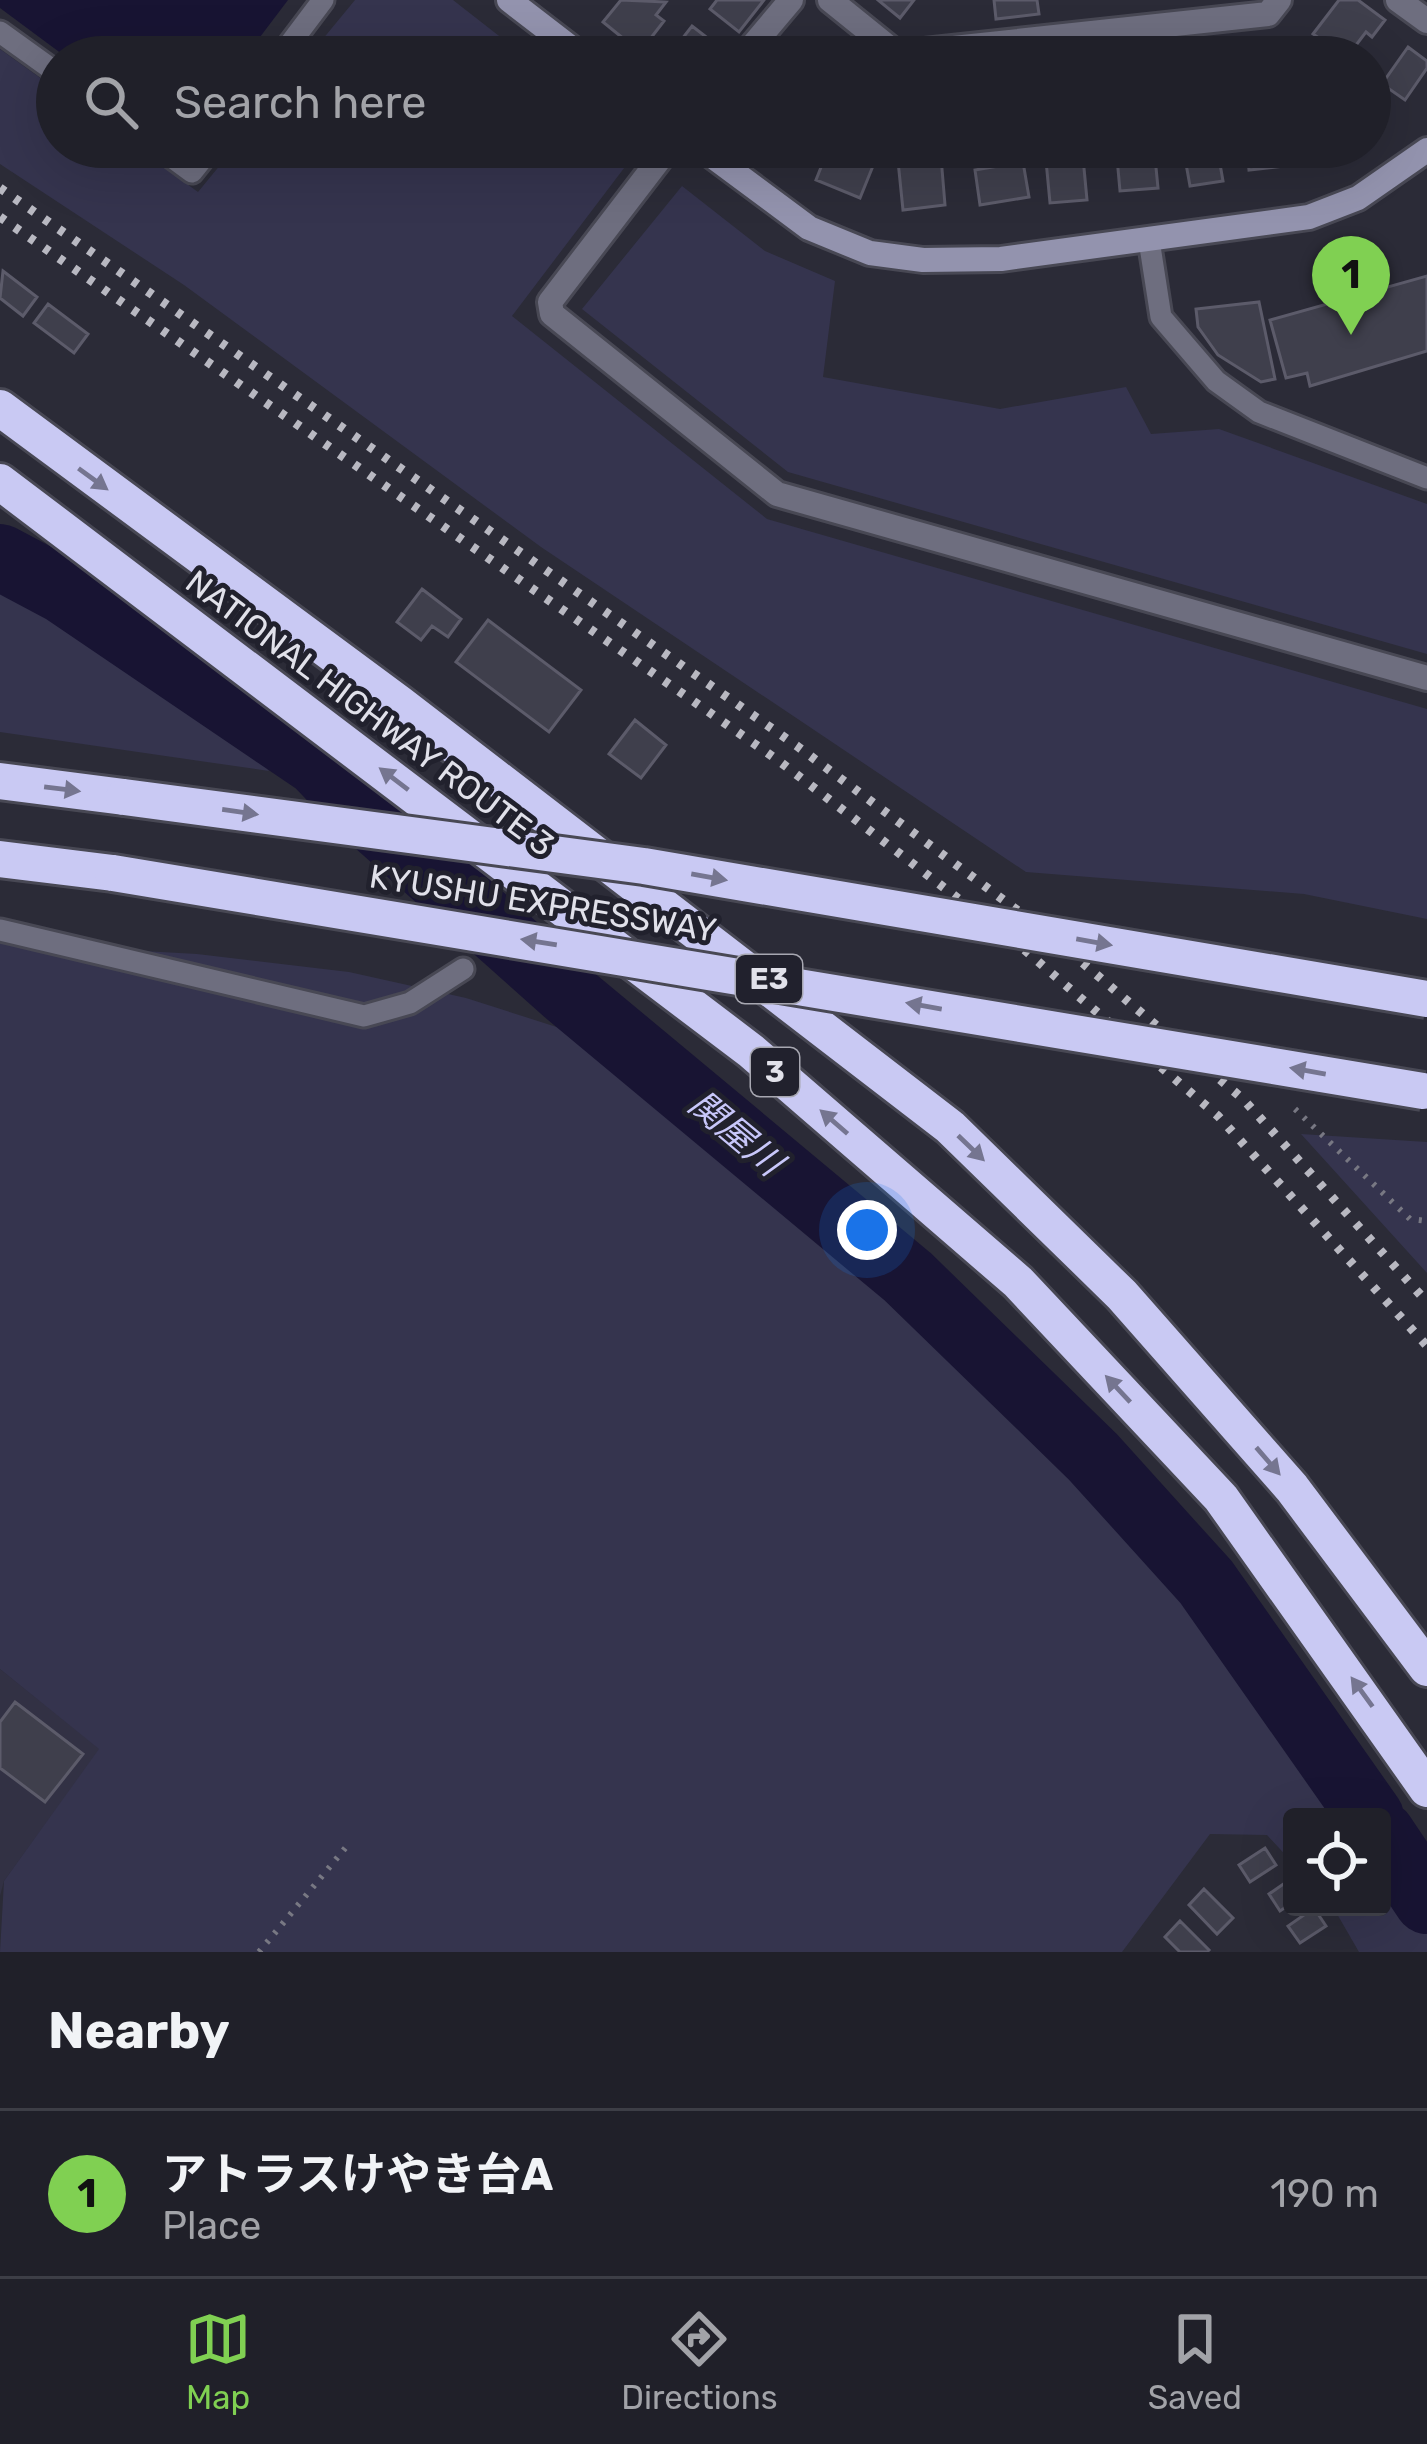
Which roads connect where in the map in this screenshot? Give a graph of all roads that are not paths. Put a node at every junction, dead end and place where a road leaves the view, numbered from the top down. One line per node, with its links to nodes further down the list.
1 (322, 0): 9 (lane)
2 (508, 0): 10 (street)
3 (791, 0): 11 (street)
4 (830, 0): 12 (street)
5 (1279, 0): 13 (street)
6 (1398, 0): 7 (street)
7 (1427, 21)
8 (0, 32): 14 (lane)
9 (295, 36)
10 (555, 36)
11 (761, 36)
12 (875, 36)
13 (1064, 36)
14 (36, 58)
15 (1427, 150): 18 (street)
16 (652, 168): 22 (street)
17 (729, 168): 18 (street)
18 (1149, 240): 20 (lane)
19 (0, 408): 29 (highway, NATIONAL HIGHWAY ROUTE 3 / 3, one-way to 29)
20 (1427, 478)
21 (0, 482): 30 (highway, NATIONAL HIGHWAY ROUTE 3 / 3, one-way to 21)
22 (1427, 678)
23 (0, 781): 27 (highway, KYUSHU EXPRESSWAY, one-way to 27, bridge)
24 (0, 859): 28 (highway, KYUSHU EXPRESSWAY / E3, one-way to 24, bridge)
25 (0, 930): 26 (lane)
26 (463, 969)
27 (1427, 999)
28 (1425, 1091)
29 (1427, 1668)
30 (1427, 1789)

